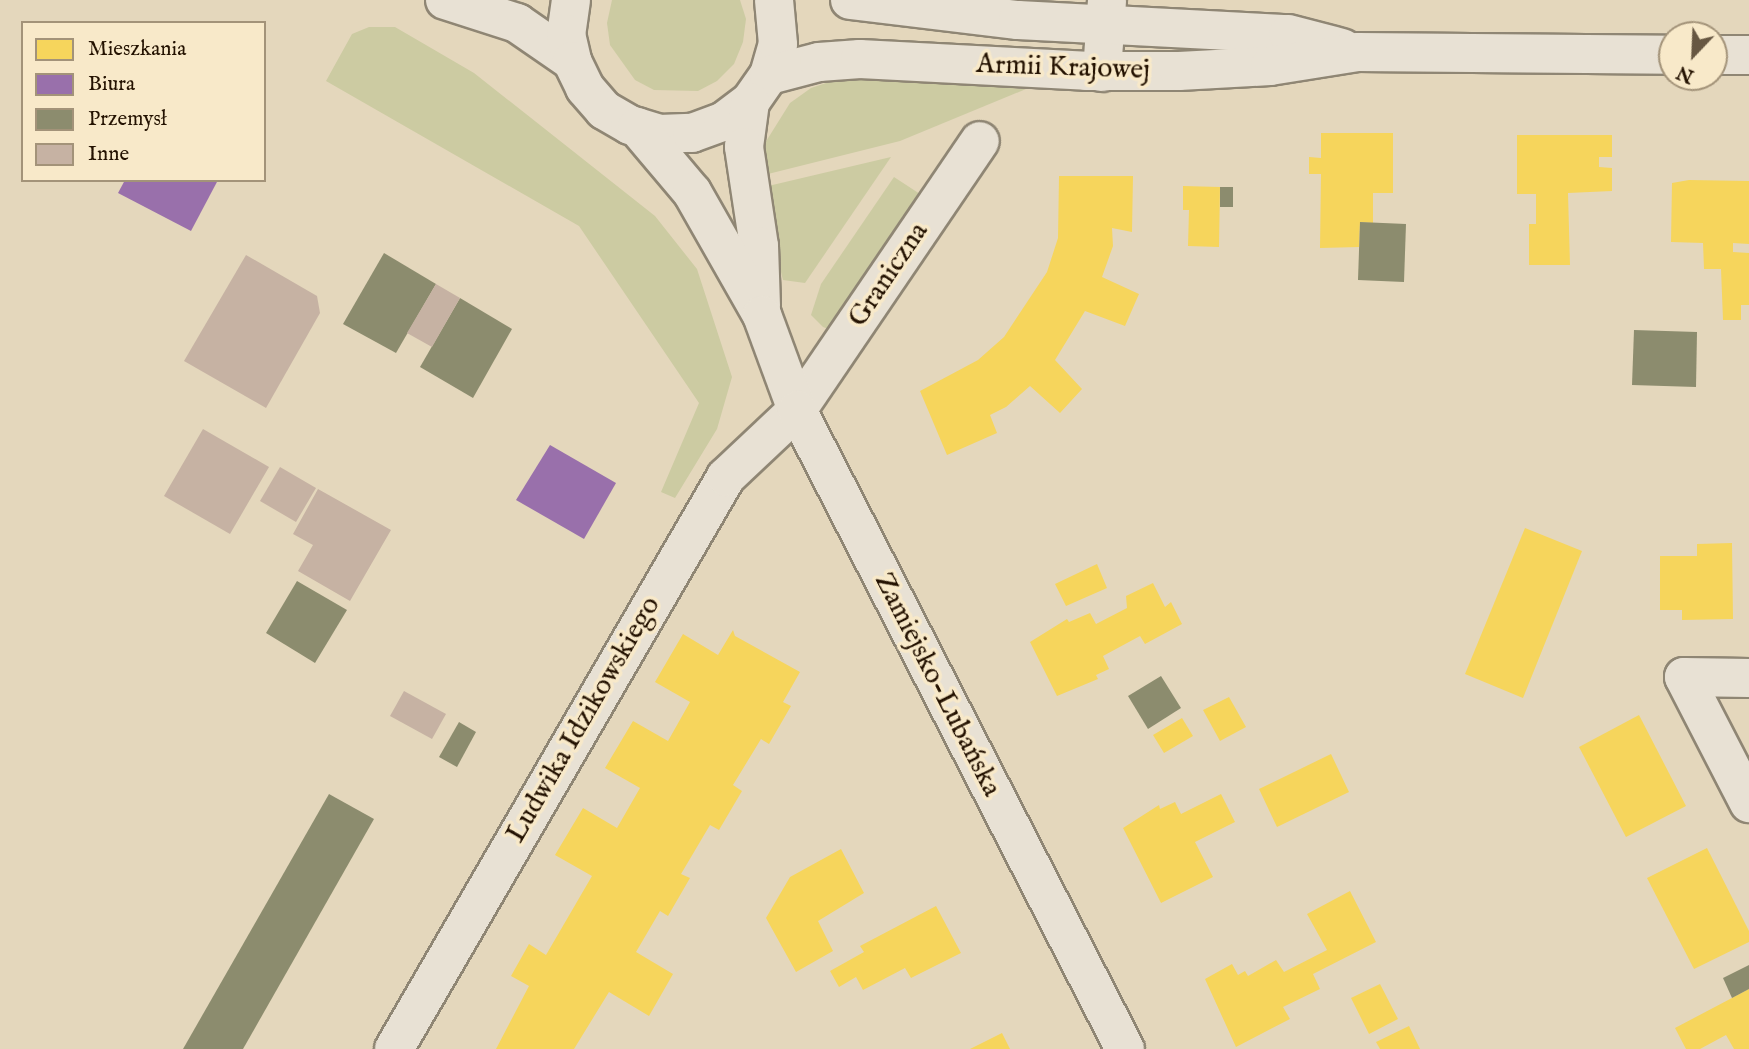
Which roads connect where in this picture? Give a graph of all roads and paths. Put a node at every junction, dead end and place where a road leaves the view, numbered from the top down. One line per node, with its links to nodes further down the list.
1 (445, 0): 10 (main road)
2 (571, 0): 10 (main road)
3 (775, 0): 12 (main road, Zamiejsko-Lubańska)
4 (850, 0): 5 (main road, Armii Krajowej)
5 (1105, 13): 6 (main road, Armii Krajowej); 11 (main road)
6 (1358, 52): 7 (main road, Armii Krajowej); 11 (main road, Armii Krajowej)
7 (1658, 55)
8 (1728, 55): 9 (main road)
9 (1749, 55)
10 (572, 61): 13 (main road)
11 (1102, 72): 12 (main road, Armii Krajowej)
12 (759, 88): 13 (main road); 15 (main road, Zamiejsko-Lubańska)
13 (636, 127): 15 (main road, Zamiejsko-Lubańska)
14 (980, 141): 16 (main road, Graniczna)
15 (762, 315): 16 (main road, Zamiejsko-Lubańska)
16 (797, 410): 19 (main road, Ludwika Idzikowskiego); 20 (main road, Zamiejsko-Lubańska)
17 (1749, 678): 18 (main road)
18 (1749, 803)
19 (394, 1049)
20 (1125, 1049)

